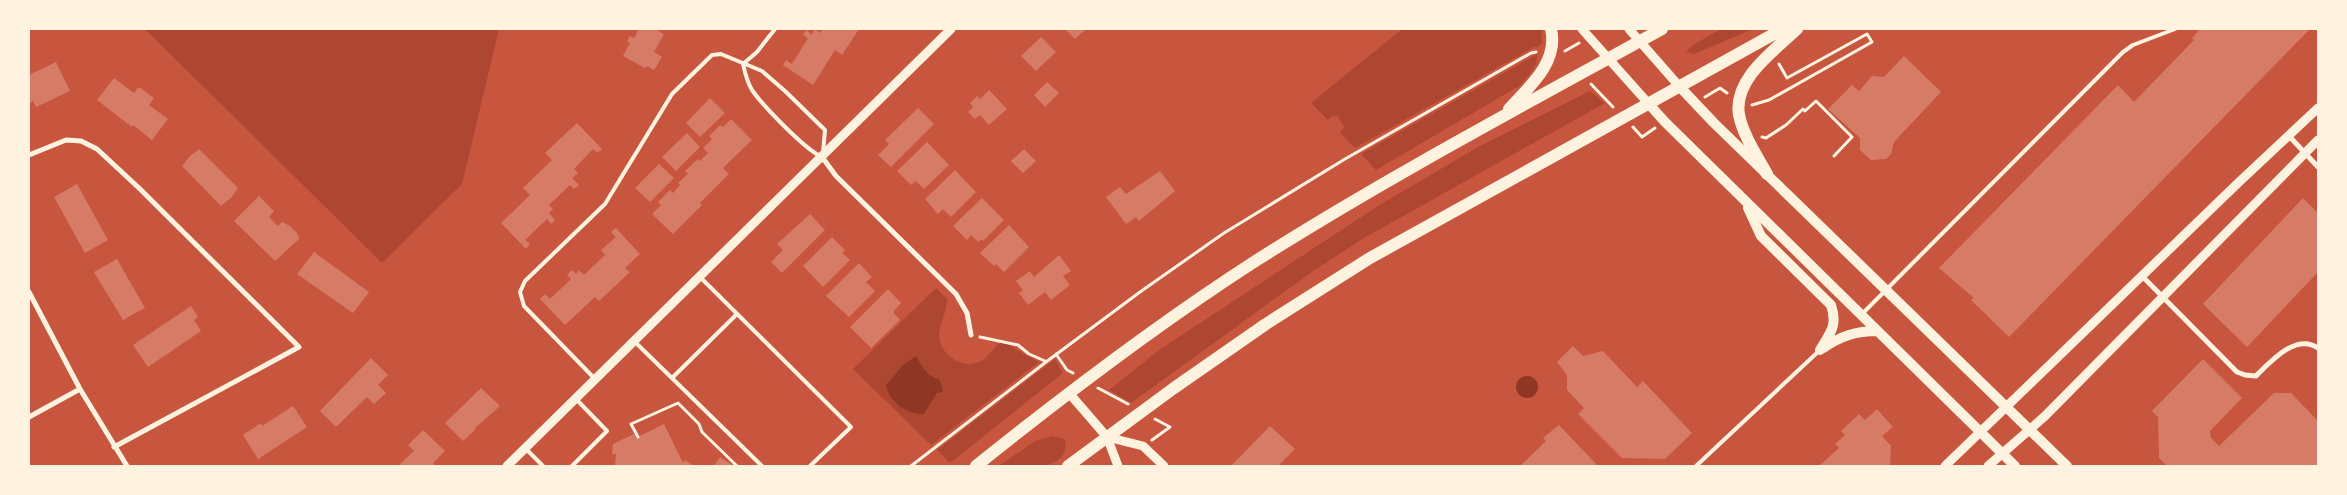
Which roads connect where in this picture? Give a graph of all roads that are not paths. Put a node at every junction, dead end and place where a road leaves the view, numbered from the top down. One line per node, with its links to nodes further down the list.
1 (775, 29): 12 (lane)
2 (951, 29): 21 (street)
3 (1552, 29): 16 (highway)
4 (1582, 29): 11 (street)
5 (1629, 29): 10 (street)
6 (1662, 29): 10 (highway)
7 (1783, 29): 13 (highway)
8 (1797, 29): 23 (highway)
9 (2175, 29): 27 (lane)
10 (1640, 41): 11 (highway); 13 (street)
11 (1610, 58): 14 (street); 16 (highway)
12 (743, 64): 21 (lane); 21 (lane); 38 (lane)
13 (1680, 86): 14 (highway); 23 (main road)
14 (1648, 103): 24 (main road); 46 (highway)
15 (2318, 108): 17 (street)
16 (1502, 116): 40 (highway)
17 (2289, 136): 19 (street); 25 (street)
18 (2318, 140): 19 (street)
19 (2304, 152): 22 (street); 29 (street)
20 (29, 155): 47 (street)
21 (822, 157): 26 (street); 33 (street)
22 (2318, 166)
23 (1766, 174): 27 (main road)
24 (1746, 202): 31 (main road); 36 (main road)
25 (2142, 276): 29 (street); 42 (street)
26 (700, 277): 30 (lane); 34 (street)
27 (1886, 290): 31 (lane); 42 (main road)
28 (29, 292): 39 (street)
29 (2163, 298): 35 (street); 44 (street)
30 (737, 314): 37 (lane); 55 (lane)
31 (1861, 315): 32 (main road)
32 (1878, 331): 36 (main road); 45 (main road)
33 (971, 335)
34 (635, 341): 37 (lane); 38 (street)
35 (2318, 348)
36 (1820, 350): 60 (lane)
37 (672, 378): 54 (lane)
38 (596, 379): 41 (street)
39 (80, 389): 43 (street); 47 (street)
40 (1069, 393): 46 (street); 56 (highway)
41 (576, 399): 48 (street); 53 (lane)
42 (2006, 407): 44 (main road); 45 (street)
43 (29, 417)
44 (2029, 430): 49 (street); 64 (main road)
45 (1980, 432): 49 (main road); 61 (street)
46 (1107, 437): 57 (highway); 58 (street); 59 (street)
47 (114, 447): 50 (street)
48 (525, 448): 51 (street); 52 (lane)
49 (2002, 454): 62 (street); 63 (main road)
50 (127, 466)
51 (507, 466)
52 (543, 466)
53 (572, 466)
54 (762, 466)
55 (810, 466)
56 (976, 466)
57 (1068, 466)
58 (1118, 466)
59 (1164, 466)
60 (1696, 466)
61 (1945, 466)
62 (1988, 466)
63 (2015, 466)
64 (2067, 466)

